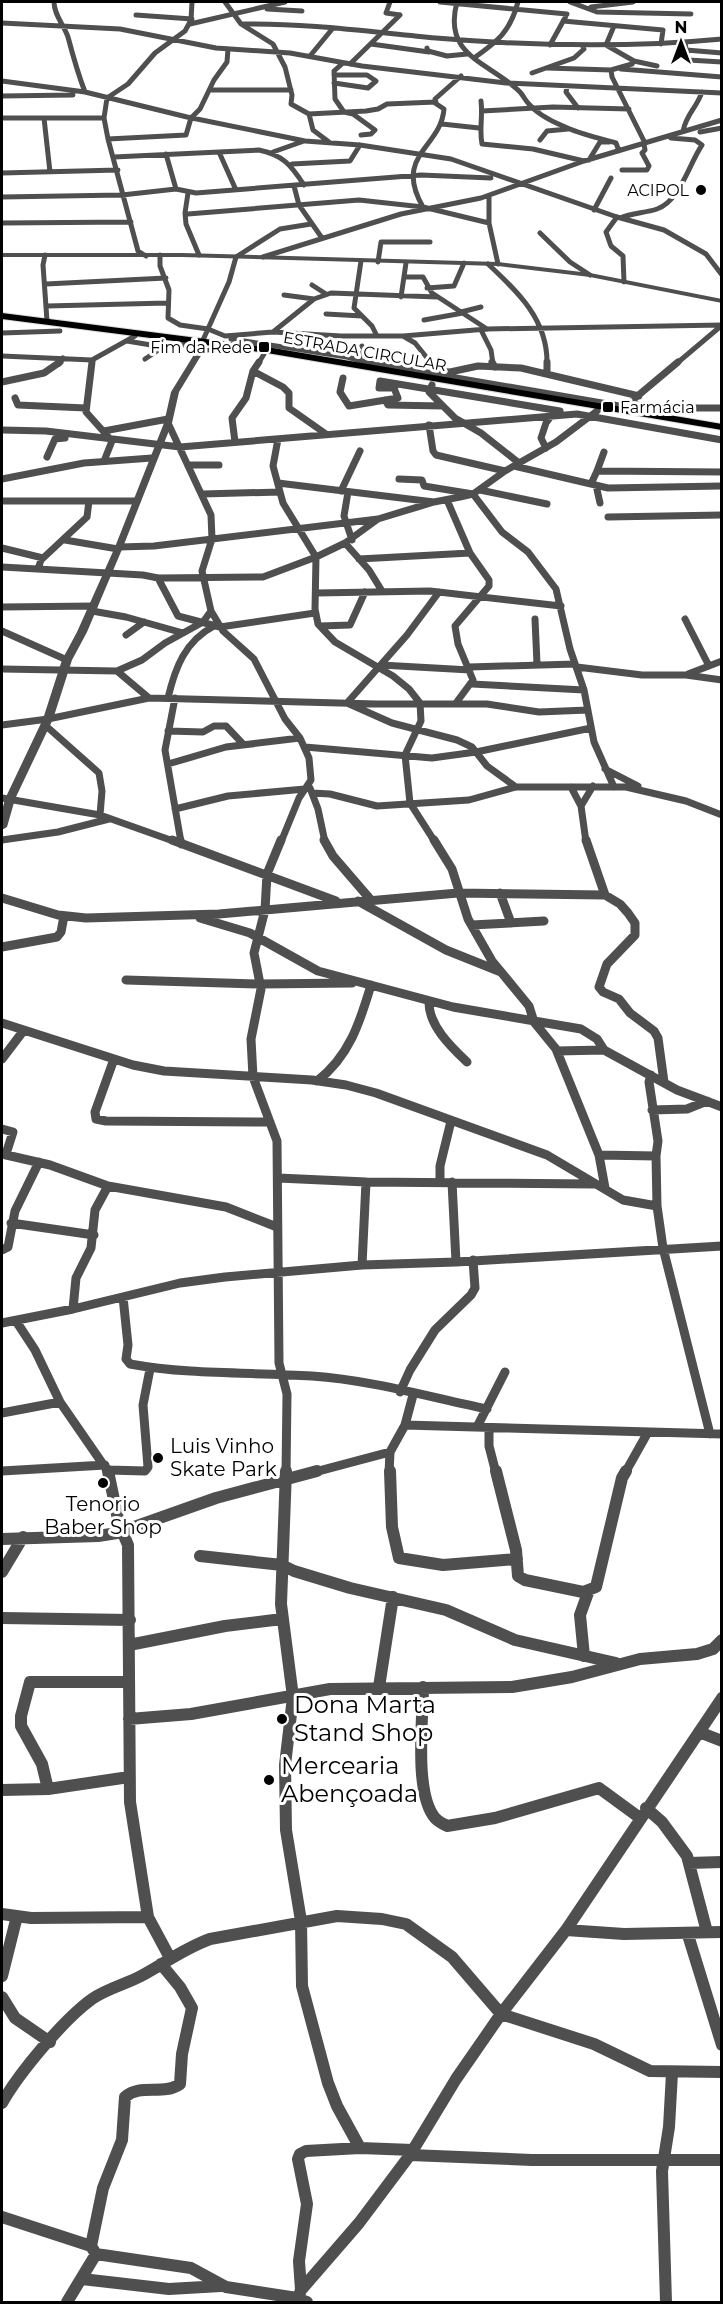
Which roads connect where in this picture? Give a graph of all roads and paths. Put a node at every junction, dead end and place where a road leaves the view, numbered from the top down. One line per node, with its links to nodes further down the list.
1 (54, 2): 26 (street)
2 (192, 2): 23 (street)
3 (225, 2): 18 (street)
4 (285, 2): 12 (street)
5 (390, 2): 30 (street)
6 (440, 2): 7 (street)
7 (456, 2): 11 (street); 34 (street)
8 (518, 2): 14 (street)
9 (572, 2): 13 (street); 19 (street)
10 (633, 2): 13 (street); 17 (street)
11 (494, 4): 14 (street)
12 (252, 8): 15 (street); 18 (street)
13 (584, 8): 16 (street)
14 (517, 9): 19 (street); 35 (street)
15 (302, 11)
16 (625, 12): 17 (street); 28 (street)
17 (638, 12): 20 (street)
18 (234, 14): 23 (street); 25 (street)
19 (567, 14): 22 (street)
20 (691, 14)
21 (136, 15): 23 (street)
22 (563, 21): 27 (street); 39 (street)
23 (191, 22): 33 (street)
24 (2, 24): 26 (street)
25 (241, 24): 29 (street); 43 (street)
26 (60, 25): 33 (street); 69 (street)
27 (614, 26): 28 (street); 41 (street)
28 (625, 27): 37 (street)
29 (333, 28): 30 (street); 48 (street)
30 (385, 32): 31 (street); 36 (street)
31 (433, 38): 34 (street); 45 (street)
32 (722, 39): 38 (street)
33 (172, 40): 42 (street); 74 (street)
34 (457, 40): 35 (street); 47 (street)
35 (499, 42): 39 (street); 49 (street)
36 (372, 44): 45 (street); 52 (street)
37 (661, 44): 38 (street); 41 (street)
38 (685, 44): 44 (street)
39 (550, 45): 40 (street)
40 (582, 45): 41 (street); 55 (street)
41 (606, 45): 50 (street)
42 (228, 49): 43 (street); 67 (street)
43 (276, 49): 48 (street); 68 (street)
44 (686, 50): 46 (street); 51 (street)
45 (429, 52): 47 (street)
46 (722, 53)
47 (467, 54): 49 (street)
48 (310, 56): 52 (street)
49 (474, 58): 64 (street)
50 (634, 61): 54 (street); 56 (street)
51 (722, 62)
52 (346, 63): 53 (street); 58 (street)
53 (362, 66): 59 (street); 60 (street)
54 (657, 66)
55 (547, 68): 56 (street); 57 (street)
56 (613, 69): 61 (street); 66 (street)
57 (532, 73)
58 (334, 75): 59 (street); 63 (street)
59 (357, 75): 63 (street)
60 (461, 76): 64 (street); 76 (street)
61 (722, 77)
62 (2, 81): 69 (street)
63 (334, 83): 81 (street)
64 (506, 83): 65 (street); 77 (street)
65 (567, 87): 66 (street); 78 (street)
66 (616, 89): 70 (street); 79 (street)
67 (210, 90): 68 (street); 86 (street)
68 (291, 90): 82 (street)
69 (85, 92): 72 (street)
70 (702, 92): 71 (street); 92 (street)
71 (722, 93)
72 (96, 95): 73 (street); 74 (street)
73 (2, 96)
74 (107, 98): 85 (street); 86 (street)
75 (481, 101): 80 (street)
76 (436, 102): 81 (street); 88 (street)
77 (533, 108): 78 (street); 80 (street); 91 (street)
78 (578, 108): 79 (street)
79 (629, 109): 103 (street)
80 (482, 111): 89 (street)
81 (344, 112): 82 (street); 94 (street)
82 (309, 114): 93 (street)
83 (2, 118): 84 (street)
84 (44, 118): 85 (street); 115 (street)
85 (104, 118): 97 (street)
86 (191, 118): 97 (street); 99 (street)
87 (722, 120): 92 (street)
88 (442, 124): 89 (street); 108 (street)
89 (479, 128): 110 (street)
90 (722, 128): 96 (street)
91 (570, 129): 98 (street); 100 (street)
92 (683, 131): 95 (street)
93 (315, 133): 99 (street); 101 (street)
94 (361, 135)
95 (662, 137): 96 (street); 103 (street)
96 (672, 138): 134 (street)
97 (108, 139): 109 (street)
98 (540, 140)
99 (306, 141): 101 (street); 106 (street)
100 (616, 142): 104 (street); 110 (street)
101 (331, 143): 102 (street)
102 (360, 145): 108 (street); 112 (street)
103 (644, 146): 104 (street); 114 (street)
104 (619, 151): 110 (street)
105 (219, 152): 106 (street); 107 (street); 125 (street)
106 (273, 152): 112 (street)
107 (166, 154): 109 (street); 124 (street)
108 (419, 154): 111 (street); 117 (street)
109 (114, 158): 113 (street)
110 (586, 161): 121 (street)
111 (460, 162): 118 (street); 120 (street)
112 (292, 164): 122 (street)
113 (118, 170): 115 (street); 127 (street)
114 (622, 170)
115 (50, 172): 116 (street)
116 (2, 173)
117 (413, 176): 118 (street); 122 (street); 131 (street)
118 (452, 177): 120 (street)
119 (611, 178): 132 (street)
120 (503, 179): 121 (street)
121 (518, 184): 128 (street); 132 (street)
122 (304, 185): 123 (street)
123 (294, 186): 125 (street); 130 (street)
124 (176, 189): 126 (street); 127 (street)
125 (237, 190): 126 (street)
126 (188, 193): 133 (street)
127 (122, 195): 129 (street); 135 (street)
128 (489, 196): 131 (street); 138 (street)
129 (2, 197)
130 (299, 205): 131 (street); 133 (street); 137 (street)
131 (425, 208): 138 (street); 140 (street)
132 (594, 210): 134 (street)
133 (185, 213): 146 (street)
134 (619, 218): 156 (street); 159 (street)
135 (131, 222): 136 (street); 142 (street)
136 (2, 223)
137 (311, 224): 140 (street); 147 (street)
138 (489, 224): 154 (street)
139 (540, 233): 155 (street)
140 (322, 238): 148 (street)
141 (430, 242): 150 (street)
142 (142, 253): 144 (street); 145 (street)
143 (2, 255): 144 (street)
144 (45, 255): 160 (street)
145 (160, 255): 146 (street); 158 (street)
146 (199, 255): 147 (street)
147 (236, 257): 148 (street); 180 (street)
148 (263, 257): 149 (street)
149 (361, 261): 150 (street); 163 (street)
150 (378, 262): 151 (street)
151 (406, 262): 152 (street); 157 (street)
152 (464, 263): 153 (street); 162 (street)
153 (488, 264): 154 (street); 182 (street)
154 (498, 264): 155 (street)
155 (590, 275): 159 (street)
156 (722, 275)
157 (404, 277): 162 (street); 166 (street)
158 (166, 278): 160 (street); 170 (street)
159 (624, 282): 169 (street)
160 (46, 284): 171 (street)
161 (312, 285): 164 (street)
162 (427, 288): 167 (street)
163 (356, 292): 164 (street); 166 (street); 175 (street)
164 (326, 294): 168 (street)
165 (284, 295): 168 (street)
166 (401, 297): 167 (street)
167 (437, 297): 173 (street)
168 (314, 299): 184 (street)
169 (722, 301)
170 (167, 303): 171 (street); 180 (street)
171 (46, 306): 177 (street)
172 (481, 307): 173 (street)
173 (462, 312): 178 (street); 181 (street)
174 (326, 314): 175 (street)
175 (362, 316): 187 (street)
176 (2, 319): 177 (main road, ESTRADA CIRCULAR); 189 (main road, ESTRADA CIRCULAR)
177 (47, 321): 190 (main road, ESTRADA CIRCULAR)
178 (424, 321)
179 (722, 326): 182 (street); 209 (street)
180 (208, 329): 186 (street); 190 (street)
181 (484, 330): 182 (street); 188 (street); 201 (street)
182 (542, 330): 204 (street)
183 (60, 331): 185 (street)
184 (273, 332): 186 (street); 187 (street)
185 (2, 333)
186 (224, 335): 200 (street)
187 (377, 336): 188 (street)
188 (403, 336): 203 (street)
189 (131, 339): 191 (main road, ESTRADA CIRCULAR); 198 (street); 199 (street)
190 (203, 340): 207 (main road, ESTRADA CIRCULAR)
191 (179, 342): 193 (main road, ESTRADA CIRCULAR); 194 (street)
192 (362, 346): 200 (street)
193 (222, 348): 194 (street); 195 (main road, ESTRADA CIRCULAR)
194 (199, 352): 220 (street)
195 (264, 354): 202 (street); 207 (main road, ESTRADA CIRCULAR)
196 (2, 356): 197 (street)
197 (63, 358): 199 (street); 206 (street)
198 (146, 359)
199 (92, 360): 215 (street)
200 (358, 360): 207 (street)
201 (495, 367): 203 (street); 204 (street)
202 (253, 371): 226 (street); 231 (street)
203 (450, 372): 207 (street)
204 (547, 373): 209 (street)
205 (344, 378): 212 (street)
206 (2, 381)
207 (433, 381): 208 (main road, ESTRADA CIRCULAR); 211 (street); 212 (street); 214 (main road, ESTRADA CIRCULAR)
208 (488, 396): 211 (street); 217 (street); 218 (main road, ESTRADA CIRCULAR)
209 (639, 396): 214 (street)
210 (15, 398): 215 (street)
211 (436, 399): 213 (street)
212 (385, 400): 213 (street)
213 (442, 406): 221 (street)
214 (624, 407): 216 (street); 224 (main road, ESTRADA CIRCULAR)
215 (86, 408): 225 (street)
216 (722, 408)
217 (577, 414): 218 (street); 219 (street)
218 (593, 414): 224 (main road, ESTRADA CIRCULAR); 229 (street); 234 (street)
219 (552, 415): 221 (street); 234 (street)
220 (168, 421): 225 (street); 232 (street); 233 (street)
221 (463, 422): 222 (street); 242 (street)
222 (429, 425): 226 (street); 243 (street)
223 (2, 430): 227 (street)
224 (722, 430)
225 (104, 431): 230 (street)
226 (326, 435): 228 (street)
227 (87, 437): 230 (street); 237 (street)
228 (278, 439): 231 (street); 248 (street)
229 (722, 440)
230 (112, 441): 232 (street); 239 (street)
231 (235, 442): 233 (street)
232 (156, 446): 233 (street); 238 (street)
233 (180, 447): 240 (street)
234 (546, 448): 242 (street)
235 (360, 451): 251 (street)
236 (604, 452): 244 (street)
237 (47, 457)
238 (152, 458): 239 (street); 258 (street)
239 (104, 461): 246 (street)
240 (188, 465): 241 (street); 254 (street)
241 (219, 465)
242 (516, 465): 243 (street); 249 (street)
243 (505, 471): 253 (street)
244 (597, 471): 245 (street); 249 (street)
245 (722, 472)
246 (2, 479)
247 (399, 479): 253 (street)
248 (278, 483): 251 (street); 252 (street)
249 (593, 485): 250 (street); 260 (street)
250 (722, 486)
251 (344, 491): 259 (street); 265 (street)
252 (280, 492): 254 (street); 266 (street)
253 (476, 492): 255 (street); 261 (street); 286 (street)
254 (203, 494): 267 (street)
255 (447, 500): 259 (street); 272 (street)
256 (2, 501): 257 (street)
257 (89, 501): 258 (street); 268 (street)
258 (137, 501): 271 (street)
259 (434, 502): 264 (street)
260 (600, 503)
261 (547, 504)
262 (722, 515): 263 (street)
263 (608, 517)
264 (378, 519): 265 (street); 269 (street)
265 (344, 523): 266 (street); 269 (street)
266 (298, 529): 267 (street); 273 (street)
267 (212, 539): 271 (street); 280 (street)
268 (65, 540): 271 (street); 274 (street)
269 (348, 542): 273 (street); 275 (street)
270 (2, 548): 274 (street)
271 (118, 548): 278 (street)
272 (470, 553): 275 (street); 285 (street)
273 (316, 557): 280 (street); 284 (street)
274 (43, 558): 277 (street)
275 (359, 559): 281 (street)
276 (2, 567): 277 (street)
277 (38, 569): 278 (street)
278 (106, 574): 279 (street); 288 (street)
279 (158, 578): 280 (street); 294 (street)
280 (203, 579): 289 (street)
281 (382, 591): 282 (street); 283 (street)
282 (365, 592): 284 (street); 296 (street)
283 (439, 592): 285 (street); 303 (street)
284 (317, 593): 290 (street)
285 (479, 597): 286 (street); 307 (street)
286 (561, 606): 304 (street)
287 (2, 607): 288 (street)
288 (93, 609): 293 (street); 300 (street)
289 (211, 611): 294 (street); 295 (street)
290 (315, 613): 295 (street); 296 (street)
291 (535, 619): 302 (street)
292 (685, 619): 305 (street)
293 (144, 622): 298 (street); 299 (street)
294 (202, 622): 295 (street); 298 (street)
295 (217, 626): 315 (street); 316 (street)
296 (320, 626): 303 (street)
297 (2, 631): 300 (street)
298 (183, 633): 309 (street)
299 (126, 635)
300 (67, 660): 308 (street)
301 (722, 660): 305 (street)
302 (537, 664): 304 (street); 307 (street)
303 (379, 666): 307 (street); 318 (street); 319 (street)
304 (576, 666): 310 (street); 313 (street)
305 (709, 666): 310 (street)
306 (2, 669): 308 (street)
307 (470, 669): 312 (street)
308 (64, 671): 309 (street); 321 (street)
309 (117, 671): 314 (street)
310 (686, 675): 311 (street)
311 (722, 680)
312 (472, 684): 313 (street); 317 (street)
313 (584, 690): 320 (street)
314 (149, 698): 315 (street); 321 (street)
315 (172, 698): 316 (street); 325 (street)
316 (274, 699): 318 (street); 326 (street)
317 (456, 703): 319 (street); 320 (street)
318 (347, 704): 319 (street); 324 (street)
319 (420, 704): 324 (street)
320 (588, 710): 323 (street)
321 (47, 722): 322 (street); 338 (street); 342 (street)
322 (2, 725)
323 (591, 728): 328 (street); 331 (street)
324 (416, 730): 328 (street); 329 (street)
325 (168, 731): 327 (street); 330 (street)
326 (302, 743): 327 (street); 329 (street); 336 (street)
327 (243, 744): 330 (street)
328 (476, 752): 329 (street); 333 (street)
329 (405, 755): 339 (street)
330 (168, 764): 341 (street)
331 (605, 769): 335 (street); 337 (street)
332 (593, 786): 334 (street); 335 (street); 340 (street)
333 (516, 787): 334 (street); 339 (street)
334 (571, 787): 340 (street)
335 (614, 787): 337 (street)
336 (308, 789): 339 (street); 341 (street); 350 (street); 355 (street)
337 (644, 789): 343 (street)
338 (6, 799): 342 (street); 345 (street)
339 (410, 803): 351 (street)
340 (581, 806): 353 (street)
341 (175, 809): 349 (street)
342 (100, 815): 344 (street)
343 (722, 815)
344 (109, 819): 347 (street); 349 (street)
345 (2, 827)
346 (2, 834): 347 (street)
347 (13, 837): 348 (street)
348 (2, 840)
349 (181, 844): 350 (street)
350 (267, 873): 357 (street); 358 (street)
351 (458, 893): 352 (street); 355 (street); 363 (street)
352 (500, 893): 353 (street); 362 (street)
353 (605, 895): 382 (street)
354 (2, 898): 360 (street)
355 (370, 899): 356 (street)
356 (356, 900): 357 (street); 366 (street)
357 (338, 902): 358 (street)
358 (265, 910): 359 (street); 364 (street)
359 (189, 915): 360 (street); 364 (street)
360 (64, 916): 365 (street)
361 (544, 921): 362 (street)
362 (511, 923): 363 (street)
363 (472, 925): 366 (street)
364 (259, 939): 368 (street); 369 (street)
365 (2, 947)
366 (501, 973): 371 (street)
367 (126, 980): 368 (street)
368 (260, 984): 369 (street); 380 (street)
369 (367, 984): 370 (street); 381 (street)
370 (429, 1001): 371 (street); 378 (street)
371 (534, 1022): 374 (street); 375 (street)
372 (2, 1023): 373 (street)
373 (24, 1030): 376 (street); 377 (street)
374 (604, 1050): 375 (street); 379 (street)
375 (557, 1051): 390 (street)
376 (2, 1059)
377 (114, 1059): 380 (street); 387 (street)
378 (467, 1062)
379 (651, 1075): 382 (street); 385 (street)
380 (253, 1077): 381 (street); 387 (street)
381 (317, 1081): 386 (street)
382 (664, 1082): 383 (street)
383 (707, 1101): 384 (street); 385 (street)
384 (722, 1107)
385 (652, 1110): 391 (street)
386 (451, 1121): 395 (street); 397 (street)
387 (270, 1122): 393 (street)
388 (2, 1129): 389 (street)
389 (4, 1154): 392 (street)
390 (599, 1155): 391 (street); 399 (street)
391 (656, 1156): 400 (street)
392 (39, 1162): 398 (street); 401 (street)
393 (278, 1178): 394 (street); 402 (street)
394 (366, 1182): 395 (street); 409 (street)
395 (440, 1182): 396 (street)
396 (452, 1182): 397 (street); 408 (street)
397 (595, 1184): 399 (street)
398 (108, 1186): 402 (street); 403 (street)
399 (605, 1188): 400 (street)
400 (657, 1206): 405 (street)
401 (11, 1223): 403 (street); 406 (street)
402 (277, 1227): 410 (street)
403 (94, 1234): 412 (street)
404 (722, 1246): 405 (street)
405 (663, 1248): 407 (street); 427 (street)
406 (2, 1250)
407 (473, 1260): 408 (street); 418 (street)
408 (456, 1262): 409 (street)
409 (362, 1265): 410 (street)
410 (279, 1272): 411 (street); 417 (street)
411 (123, 1297): 412 (street); 415 (street)
412 (73, 1309): 413 (street)
413 (16, 1320): 414 (street); 420 (street)
414 (2, 1323)
415 (150, 1368): 417 (street); 430 (street)
416 (505, 1372): 421 (street)
417 (281, 1374): 418 (street); 432 (street)
418 (400, 1392): 419 (street)
419 (413, 1395): 421 (street); 423 (street)
420 (60, 1402): 422 (street); 430 (street)
421 (487, 1409): 424 (street)
422 (2, 1413)
423 (405, 1425): 424 (street); 429 (street)
424 (477, 1427): 425 (street)
425 (489, 1428): 426 (street); 437 (street)
426 (648, 1432): 427 (street); 440 (street)
427 (710, 1434): 428 (street)
428 (722, 1434)
429 (390, 1452): 432 (street); 437 (street)
430 (106, 1468): 431 (street); 433 (street)
431 (2, 1471)
432 (285, 1480): 433 (street); 438 (street)
433 (122, 1531): 434 (street); 444 (street)
434 (23, 1537): 435 (street); 439 (street)
435 (2, 1539)
436 (200, 1556): 438 (street)
437 (517, 1558): 440 (street)
438 (282, 1566): 441 (street); 443 (street)
439 (2, 1572)
440 (589, 1590): 447 (street)
441 (393, 1597): 447 (street); 450 (street)
442 (2, 1618): 444 (street)
443 (282, 1619): 446 (street); 452 (street)
444 (130, 1620): 446 (street)
445 (722, 1641): 448 (street)
446 (129, 1645): 449 (street)
447 (584, 1656): 448 (street)
448 (618, 1664): 451 (street)
449 (128, 1682): 454 (street); 458 (street)
450 (380, 1687): 451 (street); 452 (street)
451 (423, 1687): 460 (street)
452 (293, 1697): 454 (street); 466 (street)
453 (722, 1698): 455 (street)
454 (129, 1719): 457 (street)
455 (699, 1731): 456 (street); 460 (street)
456 (722, 1741)
457 (129, 1777): 458 (street); 465 (street)
458 (48, 1789): 459 (street)
459 (2, 1790)
460 (643, 1813): 462 (street); 467 (street)
461 (722, 1862): 462 (street)
462 (689, 1863): 468 (street)
463 (2, 1914): 464 (street)
464 (16, 1916): 465 (street); 472 (street)
465 (148, 1917): 471 (street)
466 (301, 1921): 471 (street); 474 (street); 480 (street)
467 (566, 1930): 470 (street); 474 (street)
468 (707, 1932): 469 (street); 470 (street)
469 (722, 1932)
470 (688, 1935): 476 (street)
471 (166, 1961): 475 (street); 485 (street)
472 (2, 1976)
473 (2, 1997): 475 (street)
474 (501, 2014): 478 (street); 481 (street)
475 (50, 2042): 479 (street)
476 (722, 2045)
477 (722, 2072): 478 (street)
478 (672, 2073): 482 (street)
479 (2, 2103)
480 (360, 2148): 481 (street); 488 (street)
481 (411, 2153): 482 (street); 488 (street)
482 (664, 2158): 483 (street); 490 (street)
483 (722, 2160)
484 (2, 2217): 485 (street)
485 (94, 2250): 486 (street); 487 (street)
486 (82, 2279): 487 (street); 489 (street)
487 (221, 2286): 488 (street)
488 (301, 2298)
489 (67, 2302)
490 (666, 2302)

